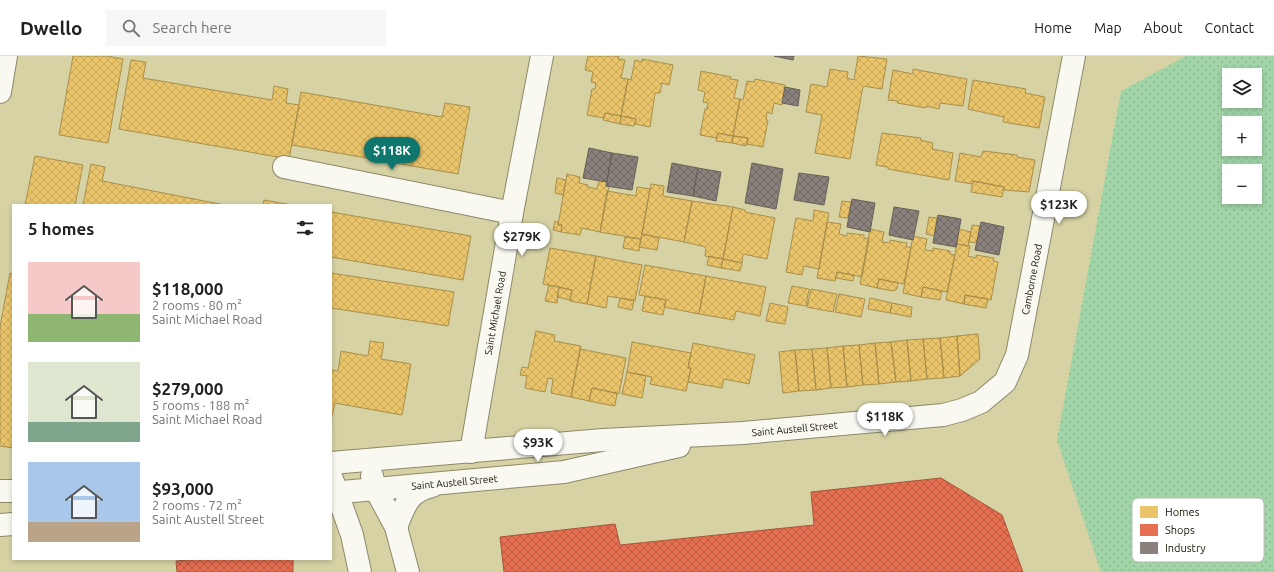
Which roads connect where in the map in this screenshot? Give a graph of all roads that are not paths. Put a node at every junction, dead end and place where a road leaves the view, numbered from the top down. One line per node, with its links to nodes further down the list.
1 (6, 56): 4 (street)
2 (542, 56): 6 (street, Saint Michael Road)
3 (1074, 56): 7 (street, Camborne Road)
4 (0, 92)
5 (284, 167): 6 (street)
6 (512, 213): 9 (street, Saint Michael Road)
7 (1005, 382): 8 (street, Saint Austell Street)
8 (743, 433): 9 (street, Saint Austell Street); 12 (street, Saint Austell Street)
9 (471, 452): 10 (street, Saint Austell Street)
10 (367, 459): 11 (street, Saint Austell Street); 14 (street)
11 (332, 463)
12 (458, 480): 14 (street, Saint Austell Street); 20 (street)
13 (333, 487): 14 (street, Saint Austell Street); 21 (street)
14 (375, 488): 20 (street)
15 (12, 491): 16 (street)
16 (0, 492)
17 (332, 520): 21 (street)
18 (12, 524): 19 (street)
19 (0, 525)
20 (396, 527): 22 (street)
21 (359, 572)
22 (408, 572)

